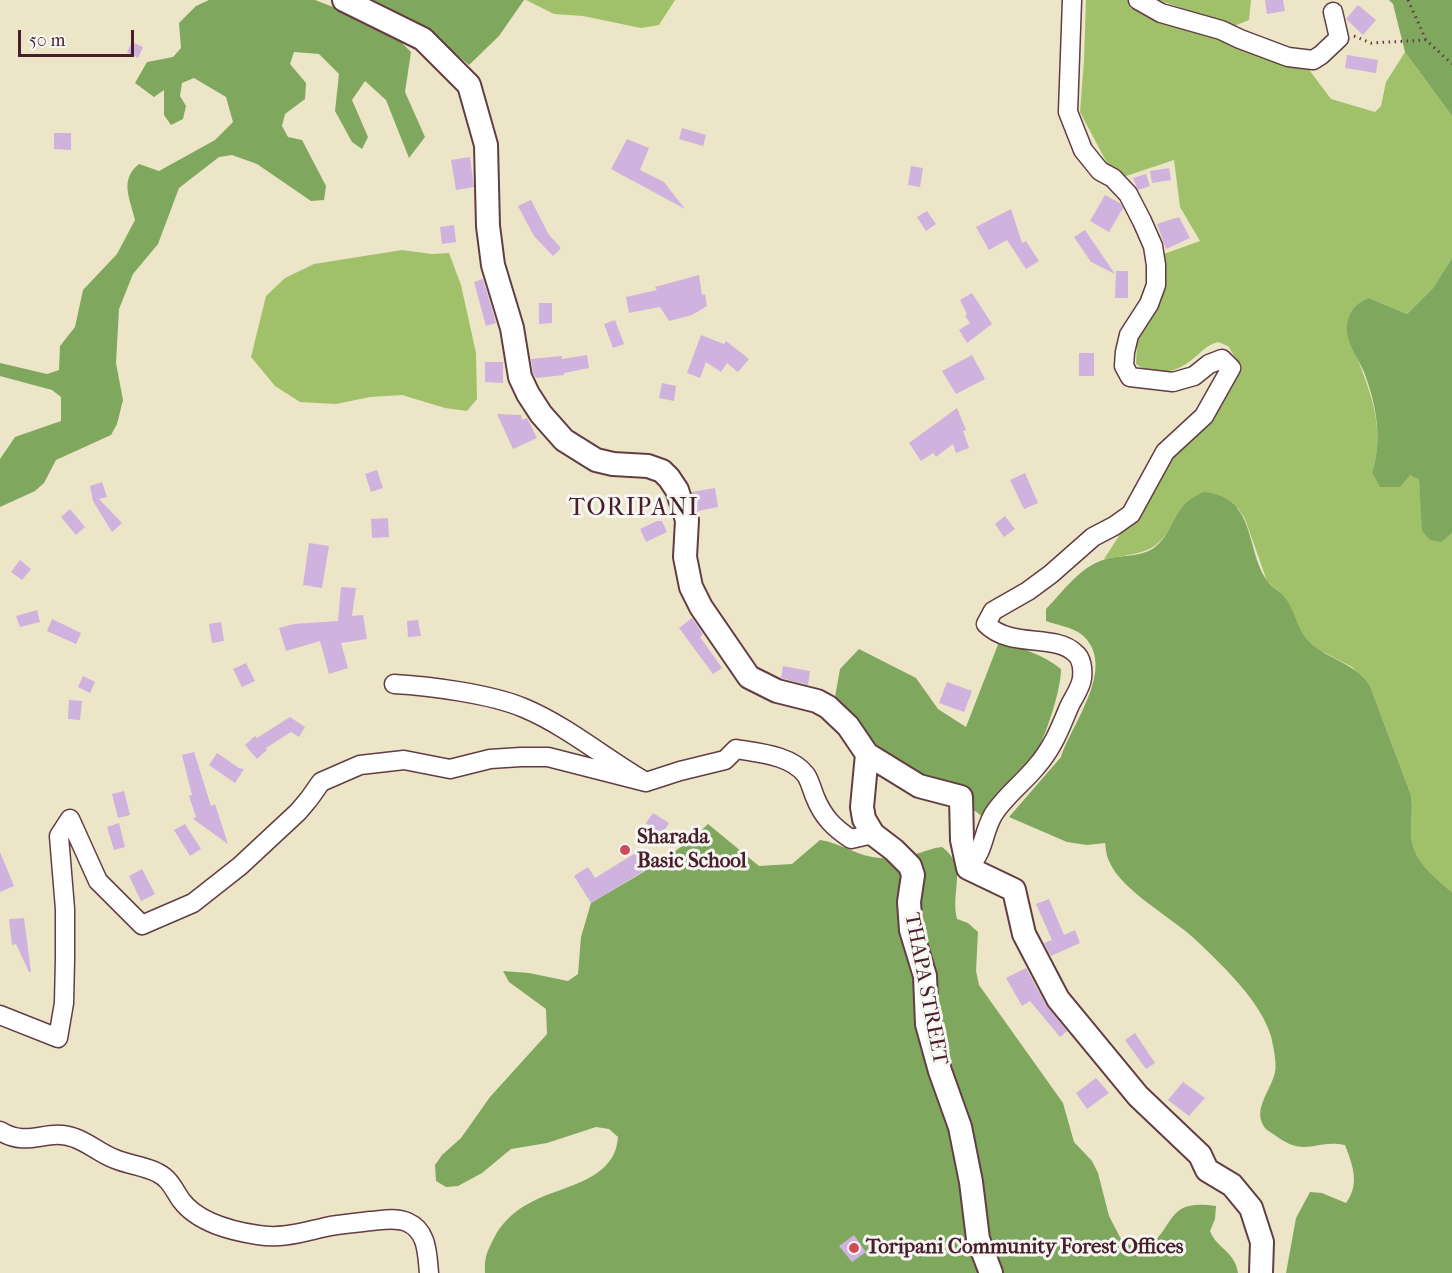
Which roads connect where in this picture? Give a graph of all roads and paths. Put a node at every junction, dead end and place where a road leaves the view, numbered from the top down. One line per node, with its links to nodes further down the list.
1 (344, 0): 9 (street)
2 (1072, 0): 12 (street)
3 (1138, 0): 5 (street)
4 (1408, 0): 6 (path)
5 (1335, 20): 6 (path)
6 (1426, 40): 7 (path)
7 (1452, 64)
8 (394, 684): 10 (street)
9 (867, 754): 11 (street, THAPA STREET); 12 (street)
10 (646, 782): 11 (street); 13 (street)
11 (873, 834): 16 (street, THAPA STREET)
12 (968, 868): 17 (street)
13 (0, 1015)
14 (0, 1131): 15 (street)
15 (429, 1273)
16 (991, 1273)
17 (1261, 1273)

